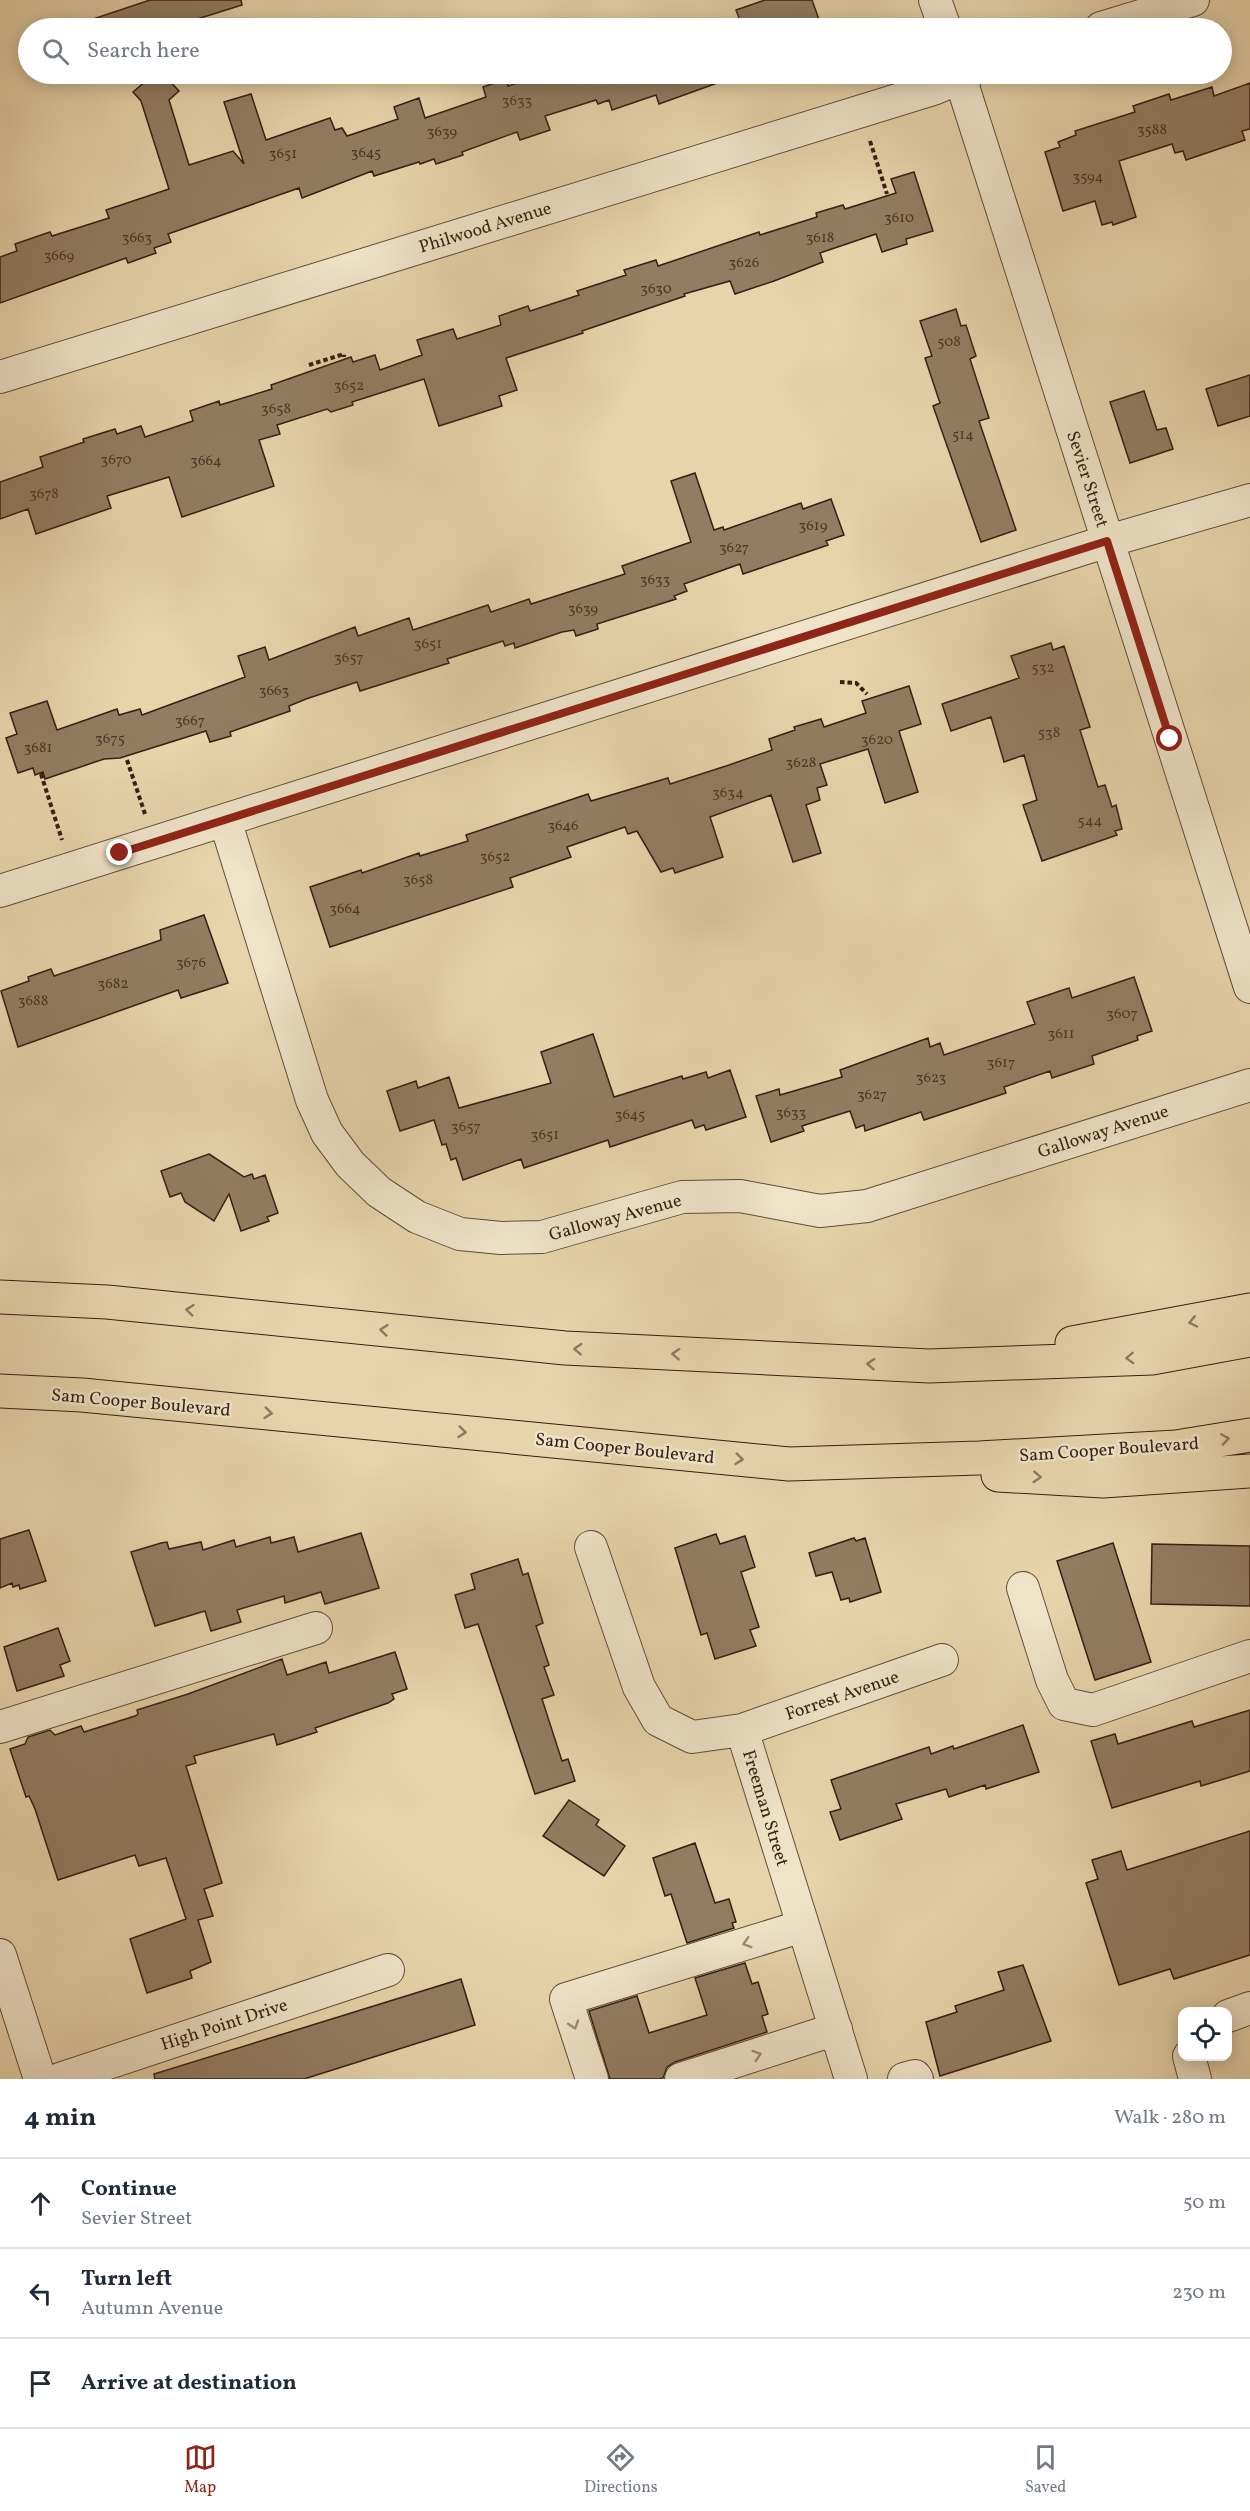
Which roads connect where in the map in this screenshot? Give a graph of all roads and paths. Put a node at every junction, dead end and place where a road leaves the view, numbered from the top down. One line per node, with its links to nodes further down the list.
1 (935, 0): 3 (street)
2 (1193, 0): 4 (street)
3 (941, 18)
4 (1134, 18)
5 (943, 84): 11 (street, Philwood Avenue)
6 (965, 84): 13 (street, Sevier Street)
7 (870, 141): 8 (path)
8 (887, 194)
9 (344, 357): 10 (path)
10 (309, 365)
11 (0, 378)
12 (1250, 500): 13 (street)
13 (1107, 541): 19 (street); 22 (street, Sevier Street)
14 (840, 682): 15 (path)
15 (867, 694)
16 (127, 760): 18 (path)
17 (41, 774): 20 (path)
18 (146, 815)
19 (225, 820): 21 (street); 23 (street, Galloway Avenue)
20 (62, 841)
21 (0, 891)
22 (1250, 987)
23 (1250, 1085)
24 (0, 1297): 27 (highway, one-way to 24)
25 (1250, 1310): 27 (highway, one-way to 27)
26 (1250, 1340): 27 (highway, one-way to 27)
27 (929, 1366)
28 (0, 1391): 30 (highway, Sam Cooper Boulevard, one-way to 30)
29 (1250, 1435): 30 (highway, Sam Cooper Boulevard, one-way to 29)
30 (789, 1464): 31 (highway, one-way to 31)
31 (1250, 1471)
32 (591, 1548): 38 (street, Freeman Street)
33 (1023, 1588): 35 (street)
34 (316, 1628): 37 (street)
35 (1250, 1656)
36 (942, 1660): 38 (street, Forrest Avenue)
37 (0, 1727)
38 (742, 1730): 39 (street, Freeman Street)
39 (803, 1926): 44 (street, Freeman Street); 48 (street, one-way to 48)
40 (0, 1955): 46 (street)
41 (388, 1970): 47 (street, High Point Drive)
42 (1250, 2008): 43 (street)
43 (1232, 2014)
44 (836, 2029): 49 (street, one-way to 44); 50 (street, Freeman Street)
45 (1190, 2061): 53 (street)
46 (40, 2079)
47 (60, 2079)
48 (592, 2079)
49 (681, 2079)
50 (851, 2079)
51 (904, 2079): 52 (street)
52 (916, 2079)
53 (1195, 2079)

